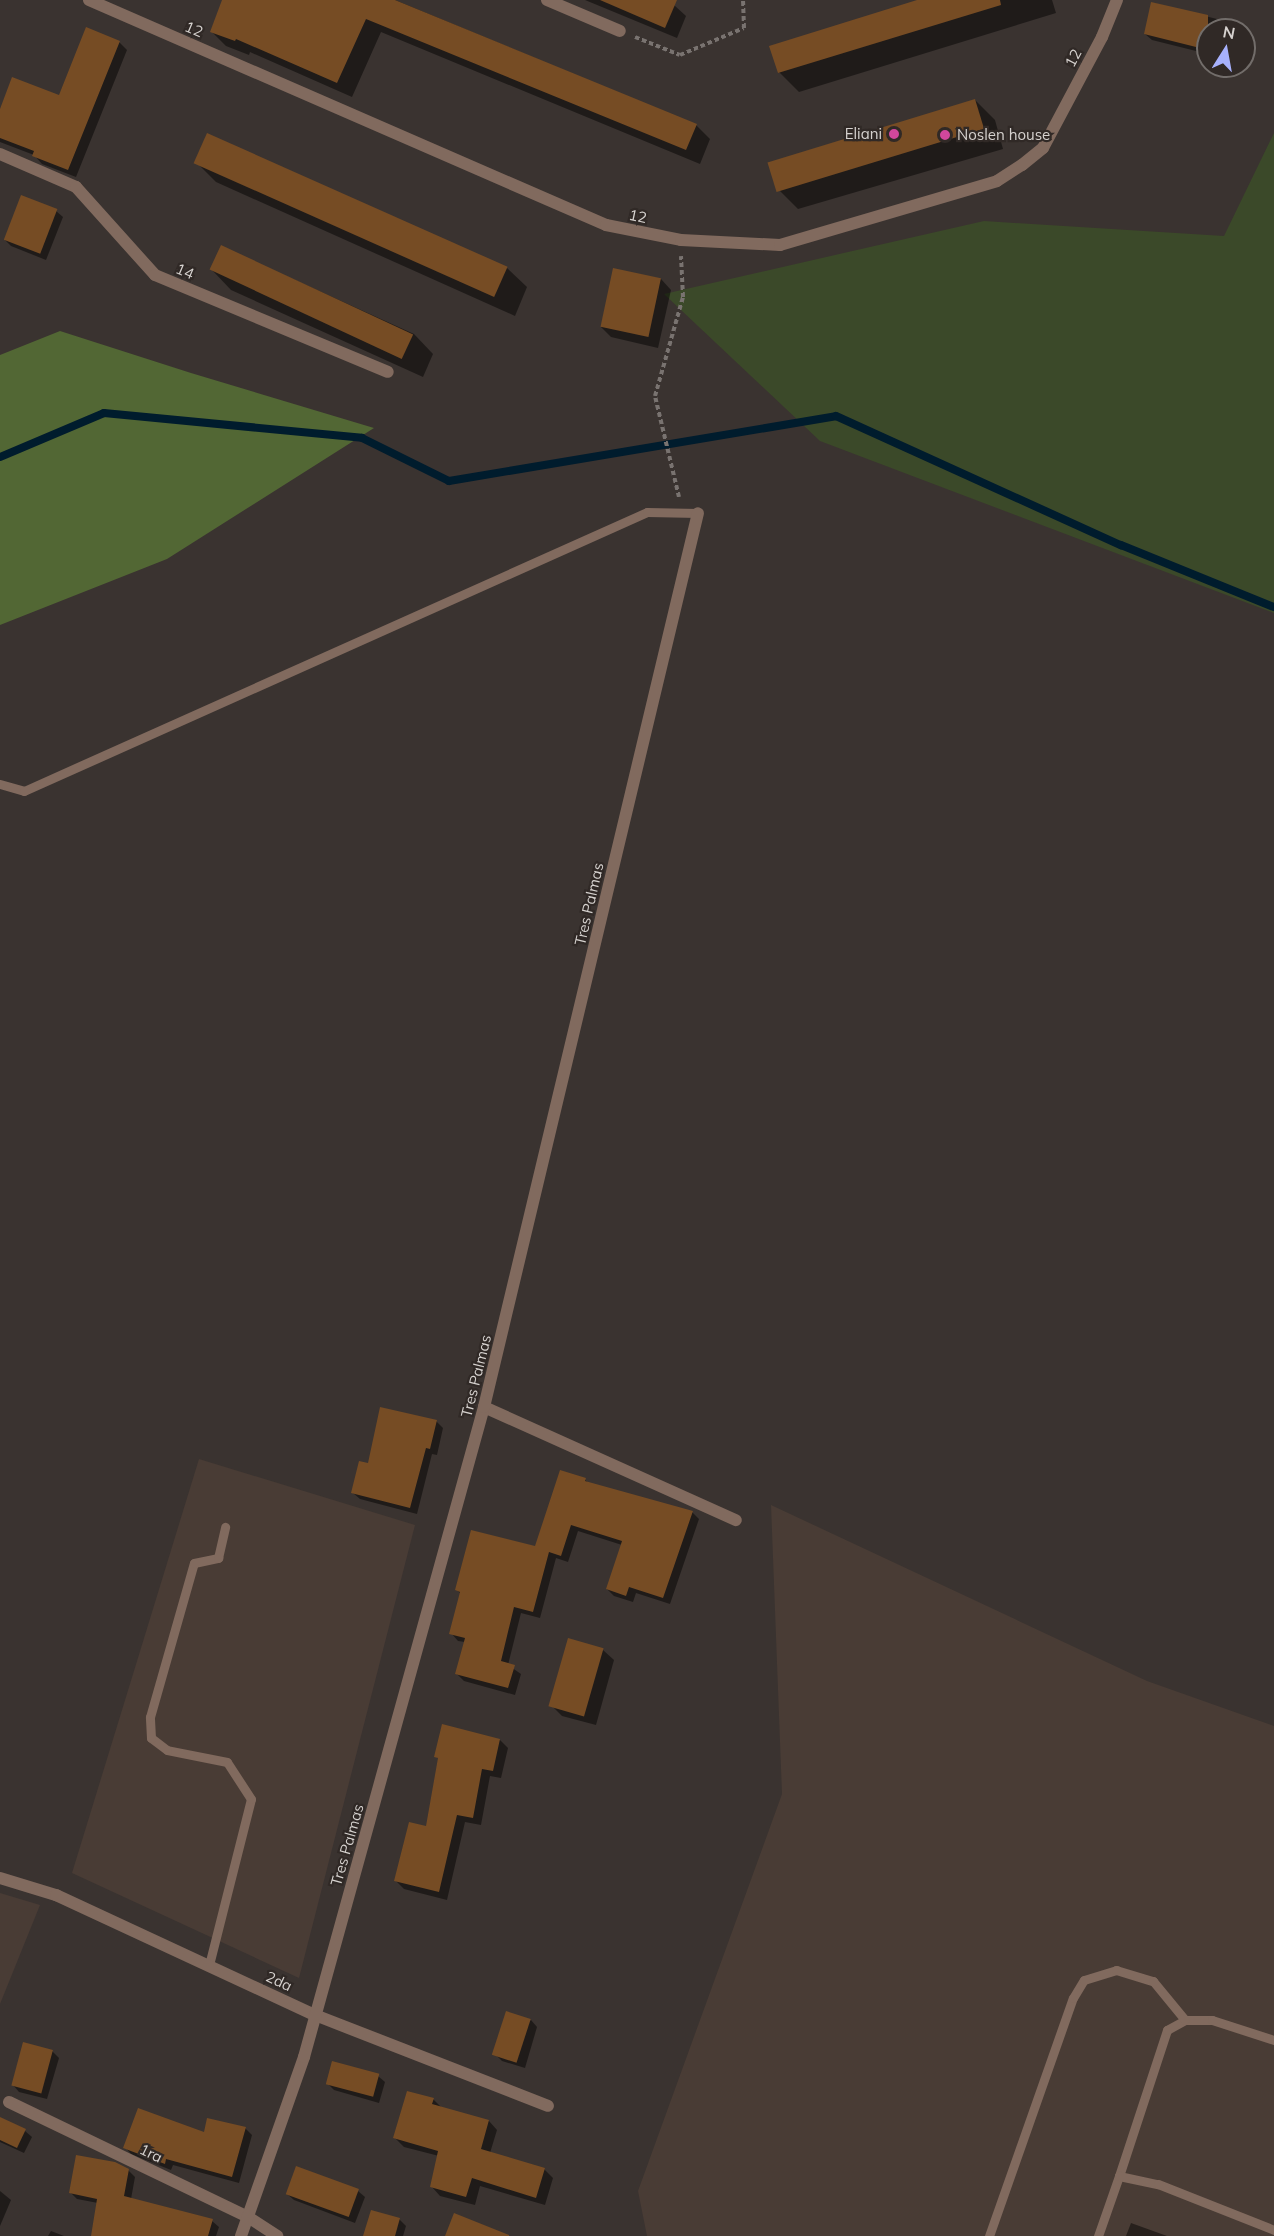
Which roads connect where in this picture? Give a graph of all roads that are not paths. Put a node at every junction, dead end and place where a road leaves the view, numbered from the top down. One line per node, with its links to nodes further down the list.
1 (89, 0): 3 (street, 12)
2 (547, 0): 4 (street)
3 (1117, 0)
4 (620, 31)
5 (0, 154): 6 (street, 14)
6 (388, 372)
7 (698, 513): 8 (lane); 9 (street, Tres Palmas)
8 (0, 784)
9 (484, 1407): 10 (street); 14 (street, Tres Palmas)
10 (736, 1520)
11 (225, 1527): 13 (lane)
12 (0, 1878): 13 (street, 2da)
13 (209, 1965): 14 (street, 2da)
14 (315, 2014): 18 (street, 2da); 20 (street, Tres Palmas)
15 (1185, 2020): 16 (lane); 19 (lane); 24 (lane)
16 (1274, 2040)
17 (9, 2102): 20 (street, 1ra)
18 (548, 2106)
19 (1119, 2176): 21 (lane); 25 (lane)
20 (248, 2217): 22 (street, Tres Palmas); 23 (street, 1ra)
21 (1274, 2230)
22 (241, 2236)
23 (277, 2236)
24 (989, 2236)
25 (1098, 2236)

